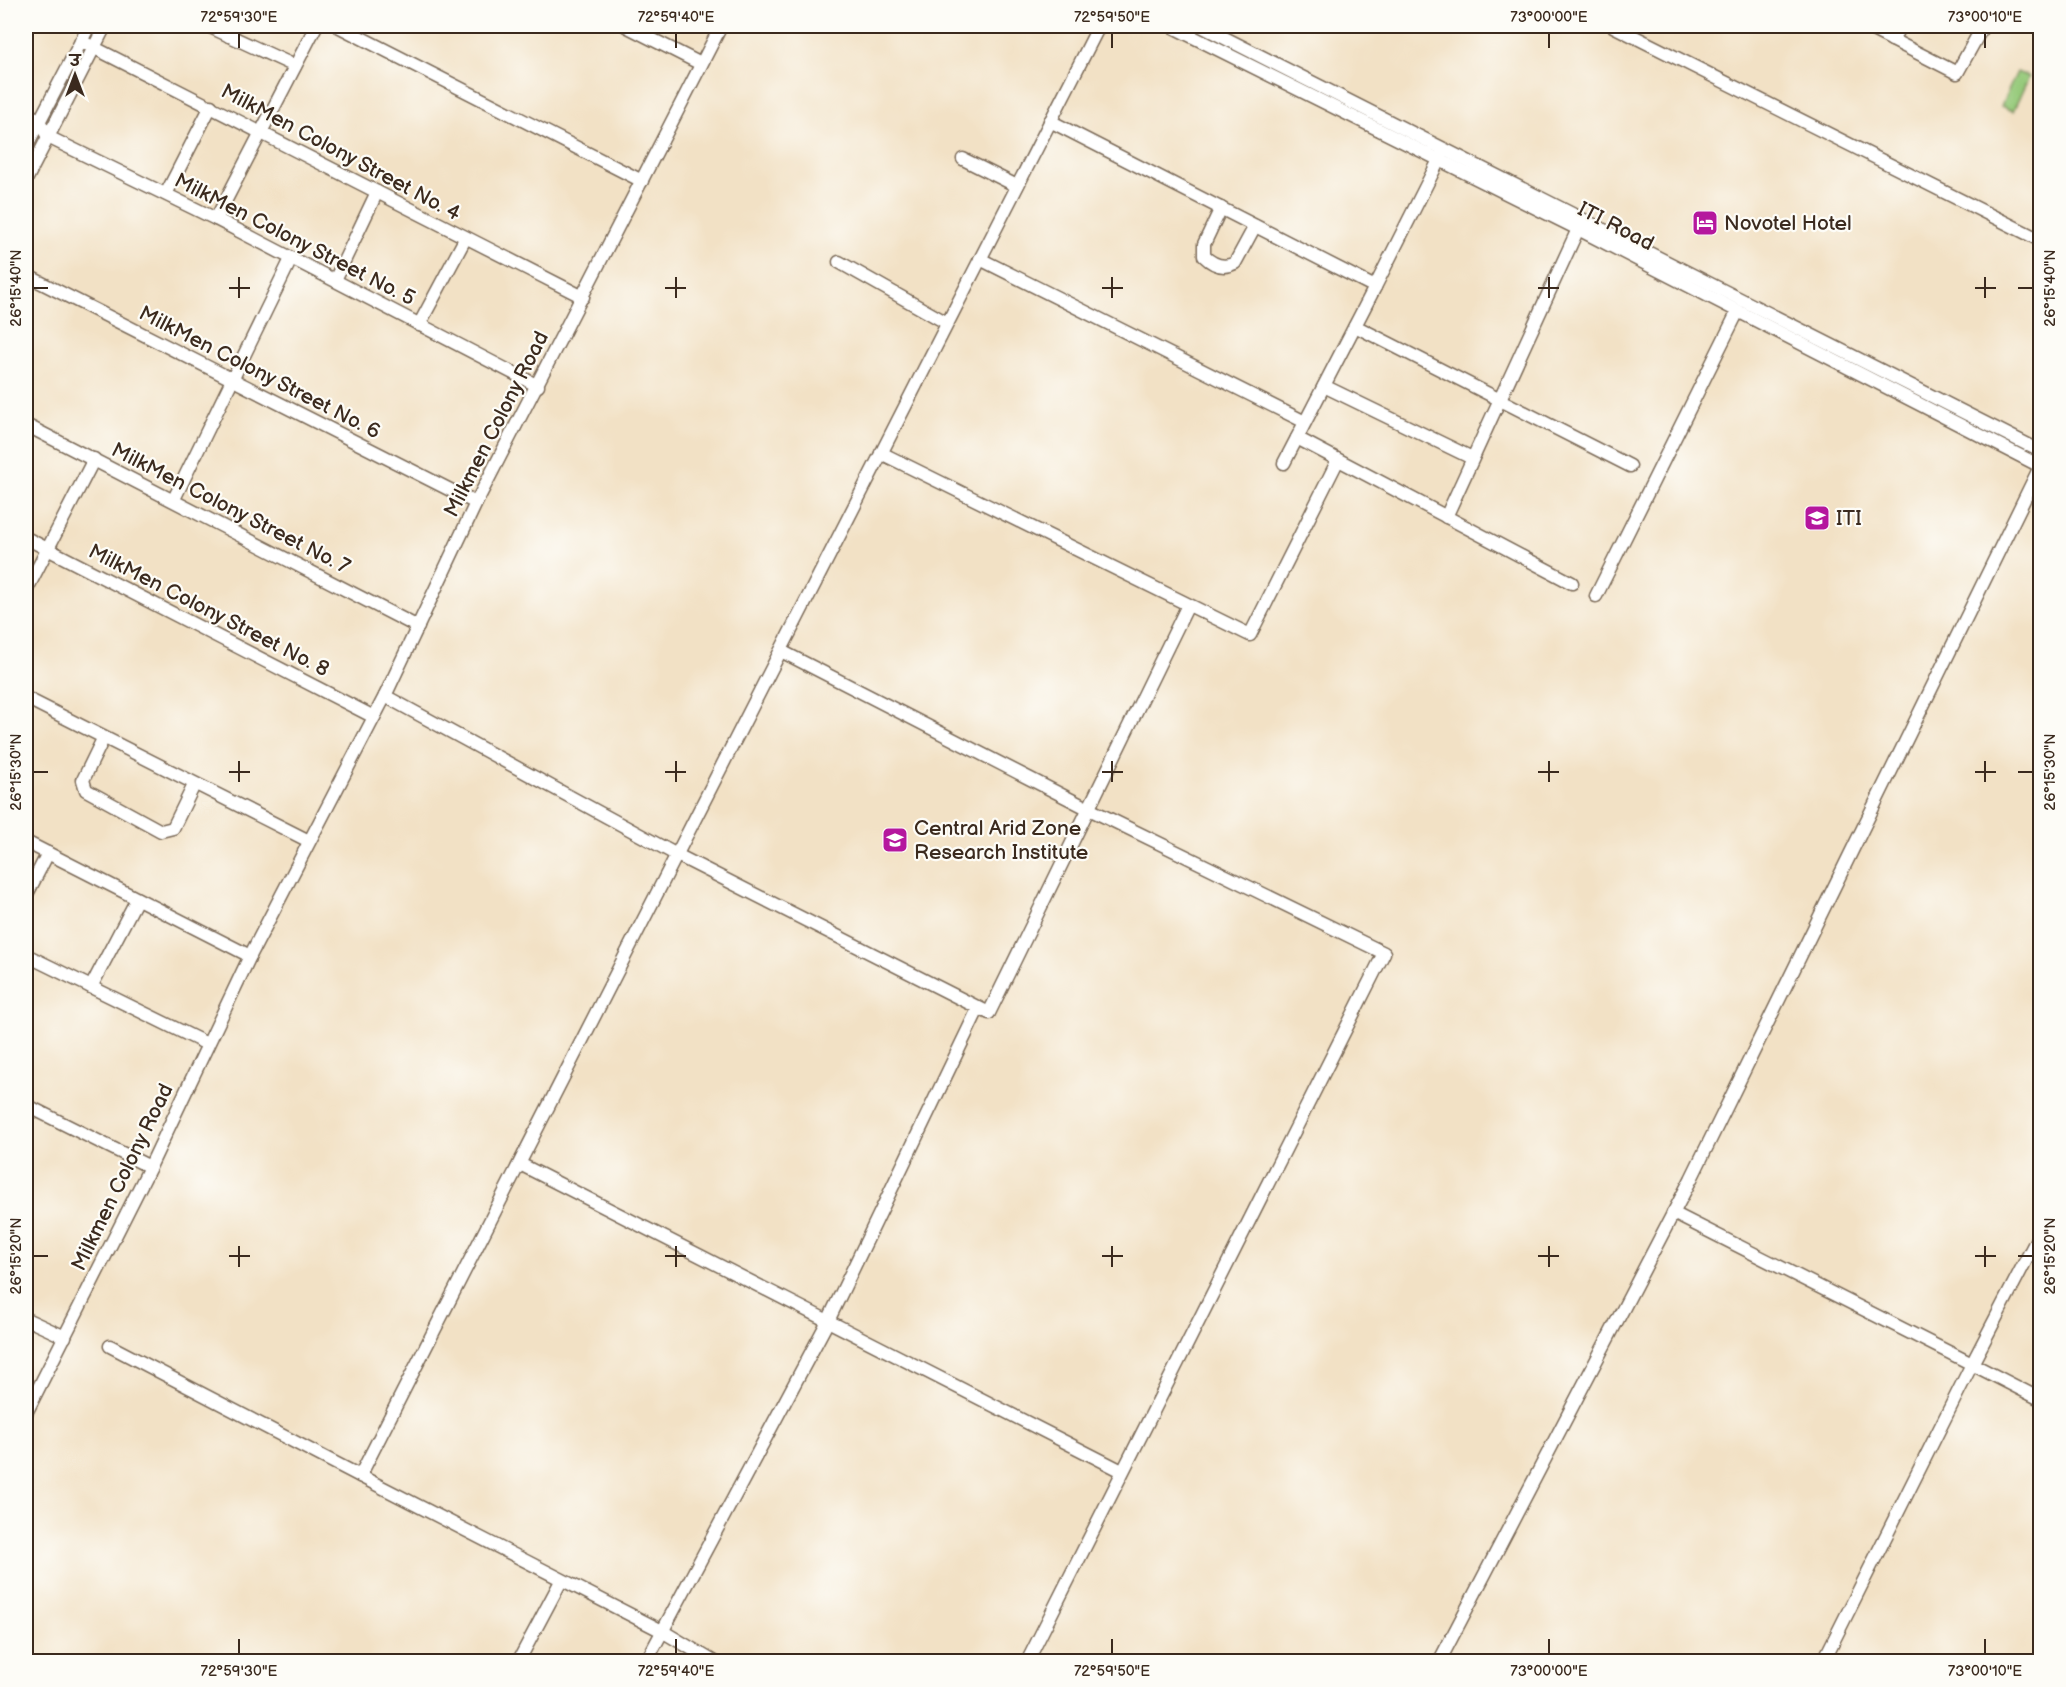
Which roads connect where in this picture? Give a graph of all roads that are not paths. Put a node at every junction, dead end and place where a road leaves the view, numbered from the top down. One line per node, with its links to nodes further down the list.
1 (88, 26): 17 (street)
2 (105, 26): 18 (street)
3 (208, 26): 15 (street)
4 (316, 26): 20 (street)
5 (338, 26): 32 (street)
6 (626, 26): 19 (street)
7 (722, 26): 19 (street, Milkmen Colony Road)
8 (1098, 26): 24 (street)
9 (1171, 26): 30 (street, ITI Road)
10 (1201, 26): 28 (street, ITI Road)
11 (1613, 26): 41 (street)
12 (1865, 26): 16 (street)
13 (1900, 26): 16 (street)
14 (1983, 26): 16 (street)
15 (232, 31): 20 (street)
16 (1892, 40)
17 (81, 41): 18 (street, MilkMen Colony Street No. 4); 23 (street)
18 (94, 48): 21 (street, MilkMen Colony Street No. 4); 26 (street)
19 (702, 64): 32 (street, Milkmen Colony Road)
20 (295, 66): 25 (street)
21 (211, 106): 25 (street, MilkMen Colony Street No. 4); 35 (street)
22 (26, 112): 23 (street)
23 (39, 121): 26 (street); 27 (street)
24 (1050, 121): 33 (street); 36 (street)
25 (263, 132): 34 (street, MilkMen Colony Street No. 4); 37 (street)
26 (48, 137): 31 (street); 35 (street, MilkMen Colony Street No. 5)
27 (26, 147)
28 (1444, 148): 30 (street); 60 (street, ITI Road)
29 (963, 159): 33 (street)
30 (1438, 160): 39 (street, ITI Road); 47 (street)
31 (26, 180)
32 (642, 181): 48 (street, Milkmen Colony Road)
33 (1017, 186): 43 (street)
34 (377, 192): 40 (street, MilkMen Colony Street No. 4); 46 (street)
35 (166, 194): 37 (street, MilkMen Colony Street No. 5)
36 (1221, 208): 38 (street); 38 (street)
37 (216, 219): 42 (street, MilkMen Colony Street No. 5)
38 (1255, 225): 47 (street)
39 (1578, 229): 49 (street, ITI Road); 56 (street)
40 (465, 239): 48 (street, MilkMen Colony Street No. 4); 51 (street)
41 (2040, 240)
42 (291, 259): 46 (street, MilkMen Colony Street No. 5); 53 (street)
43 (980, 259): 50 (street); 57 (street)
44 (839, 262): 50 (street)
45 (26, 275): 53 (street, MilkMen Colony Street No. 6)
46 (334, 280): 51 (street, MilkMen Colony Street No. 5)
47 (1375, 287): 52 (street)
48 (583, 297): 54 (street, Milkmen Colony Road)
49 (1738, 311): 67 (street, ITI Road); 75 (street)
50 (947, 323): 61 (street)
51 (419, 325): 54 (street, MilkMen Colony Street No. 5)
52 (1355, 326): 55 (street); 56 (street)
53 (231, 380): 68 (street); 69 (street, MilkMen Colony Street No. 6)
54 (538, 386): 69 (street, Milkmen Colony Road)
55 (1324, 386): 57 (street); 62 (street)
56 (1498, 399): 62 (street); 66 (street)
57 (1305, 422): 59 (street)
58 (26, 424): 63 (street, MilkMen Colony Street No. 7)
59 (1297, 438): 64 (street); 65 (street)
60 (2040, 452)
61 (881, 453): 76 (street); 78 (street)
62 (1472, 458): 70 (street)
63 (94, 459): 68 (street, MilkMen Colony Street No. 7); 72 (street)
64 (1338, 460): 70 (street); 76 (street)
65 (1284, 463)
66 (1630, 466)
67 (2040, 466): 99 (street)
68 (174, 499): 77 (street, MilkMen Colony Street No. 7)
69 (476, 503): 77 (street, Milkmen Colony Road)
70 (1446, 517): 73 (street)
71 (26, 538): 72 (street, MilkMen Colony Street No. 8)
72 (47, 548): 74 (street); 81 (street, MilkMen Colony Street No. 8)
73 (1572, 583)
74 (26, 591)
75 (1596, 596)
76 (1188, 605): 84 (street)
77 (418, 627): 79 (street, Milkmen Colony Road)
78 (780, 651): 84 (street); 88 (street)
79 (385, 696): 81 (street, Milkmen Colony Road); 88 (street)
80 (26, 698): 82 (street)
81 (374, 717): 85 (street, Milkmen Colony Road)
82 (103, 740): 83 (street); 83 (street)
83 (194, 785): 85 (street)
84 (1089, 809): 94 (street); 108 (street)
85 (309, 841): 92 (street, Milkmen Colony Road)
86 (26, 842): 87 (street)
87 (48, 853): 89 (street); 90 (street)
88 (677, 855): 94 (street); 97 (street)
89 (26, 896)
90 (137, 899): 92 (street); 93 (street)
91 (26, 955): 93 (street)
92 (250, 956): 95 (street, Milkmen Colony Road)
93 (91, 987): 95 (street)
94 (978, 1009): 102 (street)
95 (207, 1044): 98 (street, Milkmen Colony Road)
96 (26, 1108): 98 (street)
97 (520, 1164): 102 (street); 109 (street)
98 (150, 1167): 103 (street, Milkmen Colony Road)
99 (1673, 1213): 105 (street); 116 (street)
100 (2040, 1233): 105 (street)
101 (26, 1318): 103 (street)
102 (828, 1321): 108 (street); 111 (street)
103 (65, 1337): 107 (street, Milkmen Colony Road)
104 (110, 1346): 109 (street)
105 (1972, 1364): 106 (street); 117 (street)
106 (2040, 1399)
107 (26, 1413)
108 (1122, 1471): 115 (street)
109 (360, 1476): 110 (street)
110 (561, 1581): 111 (street); 112 (street)
111 (662, 1631): 113 (street); 114 (street)
112 (518, 1662)
113 (646, 1662)
114 (714, 1662)
115 (1026, 1662)
116 (1439, 1662)
117 (1823, 1662)

